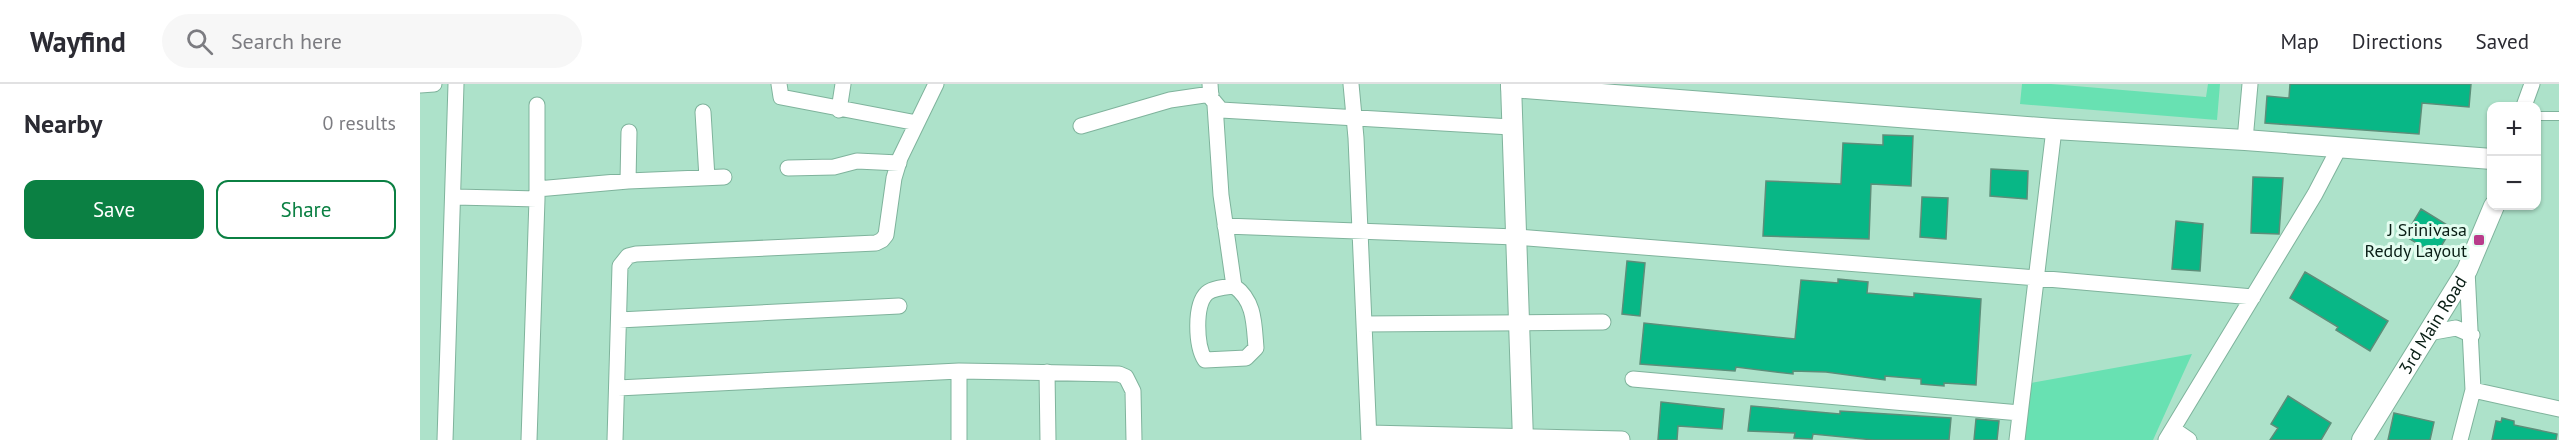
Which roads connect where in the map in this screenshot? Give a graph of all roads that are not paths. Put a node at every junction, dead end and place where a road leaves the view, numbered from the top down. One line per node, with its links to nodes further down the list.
1 (434, 84): 9 (street)
2 (456, 84): 33 (street)
3 (779, 84): 14 (street)
4 (843, 84): 14 (street)
5 (936, 84): 19 (street)
6 (1351, 84): 18 (street)
7 (2250, 84): 24 (street)
8 (2532, 84): 12 (street)
9 (420, 85)
10 (1511, 85): 21 (street); 22 (street)
11 (1212, 94): 18 (street); 20 (street); 35 (street)
12 (2525, 102)
13 (537, 105): 32 (street)
14 (839, 110): 19 (street)
15 (704, 112): 30 (street)
16 (2541, 116): 17 (lane)
17 (2559, 116)
18 (1353, 117): 21 (street); 36 (street)
19 (917, 123): 27 (street)
20 (1081, 126)
21 (1511, 127): 37 (street)
22 (2054, 129): 24 (street); 39 (street)
23 (629, 132): 31 (street)
24 (2245, 140): 25 (street)
25 (2339, 147): 26 (street); 41 (street)
26 (2487, 159)
27 (899, 163): 28 (street); 43 (street)
28 (788, 168)
29 (724, 177): 30 (street)
30 (708, 178): 31 (street)
31 (628, 181): 32 (street)
32 (537, 194): 33 (street); 61 (street)
33 (454, 197): 60 (street)
34 (2492, 210): 38 (street, 3rd Main Road)
35 (1225, 226): 36 (street); 40 (street)
36 (1360, 230): 37 (street); 45 (street)
37 (1516, 237): 39 (street); 46 (street)
38 (2466, 270): 47 (street, 3rd Main Road); 48 (street)
39 (2036, 278): 41 (street); 55 (street)
40 (1234, 286): 40 (street)
41 (2253, 297): 56 (street)
42 (899, 306): 43 (street)
43 (619, 320): 52 (street)
44 (1603, 322): 46 (street)
45 (1364, 324): 46 (street); 57 (street)
46 (1519, 324): 58 (street)
47 (2428, 333): 48 (street); 68 (street, 3rd Main Road)
48 (2472, 335): 53 (street)
49 (959, 371): 50 (street); 52 (street); 63 (street)
50 (1047, 372): 64 (street); 65 (street)
51 (1633, 379): 55 (street)
52 (618, 388): 62 (street)
53 (2473, 390): 54 (street); 69 (street)
54 (2559, 409)
55 (2020, 413): 66 (street)
56 (2170, 435): 67 (street)
57 (1369, 437): 58 (street)
58 (1523, 438): 59 (street)
59 (1622, 439)
60 (445, 440)
61 (529, 440)
62 (615, 440)
63 (959, 440)
64 (1048, 440)
65 (1134, 440)
66 (2017, 440)
67 (2189, 440)
68 (2362, 440)
69 (2460, 440)

